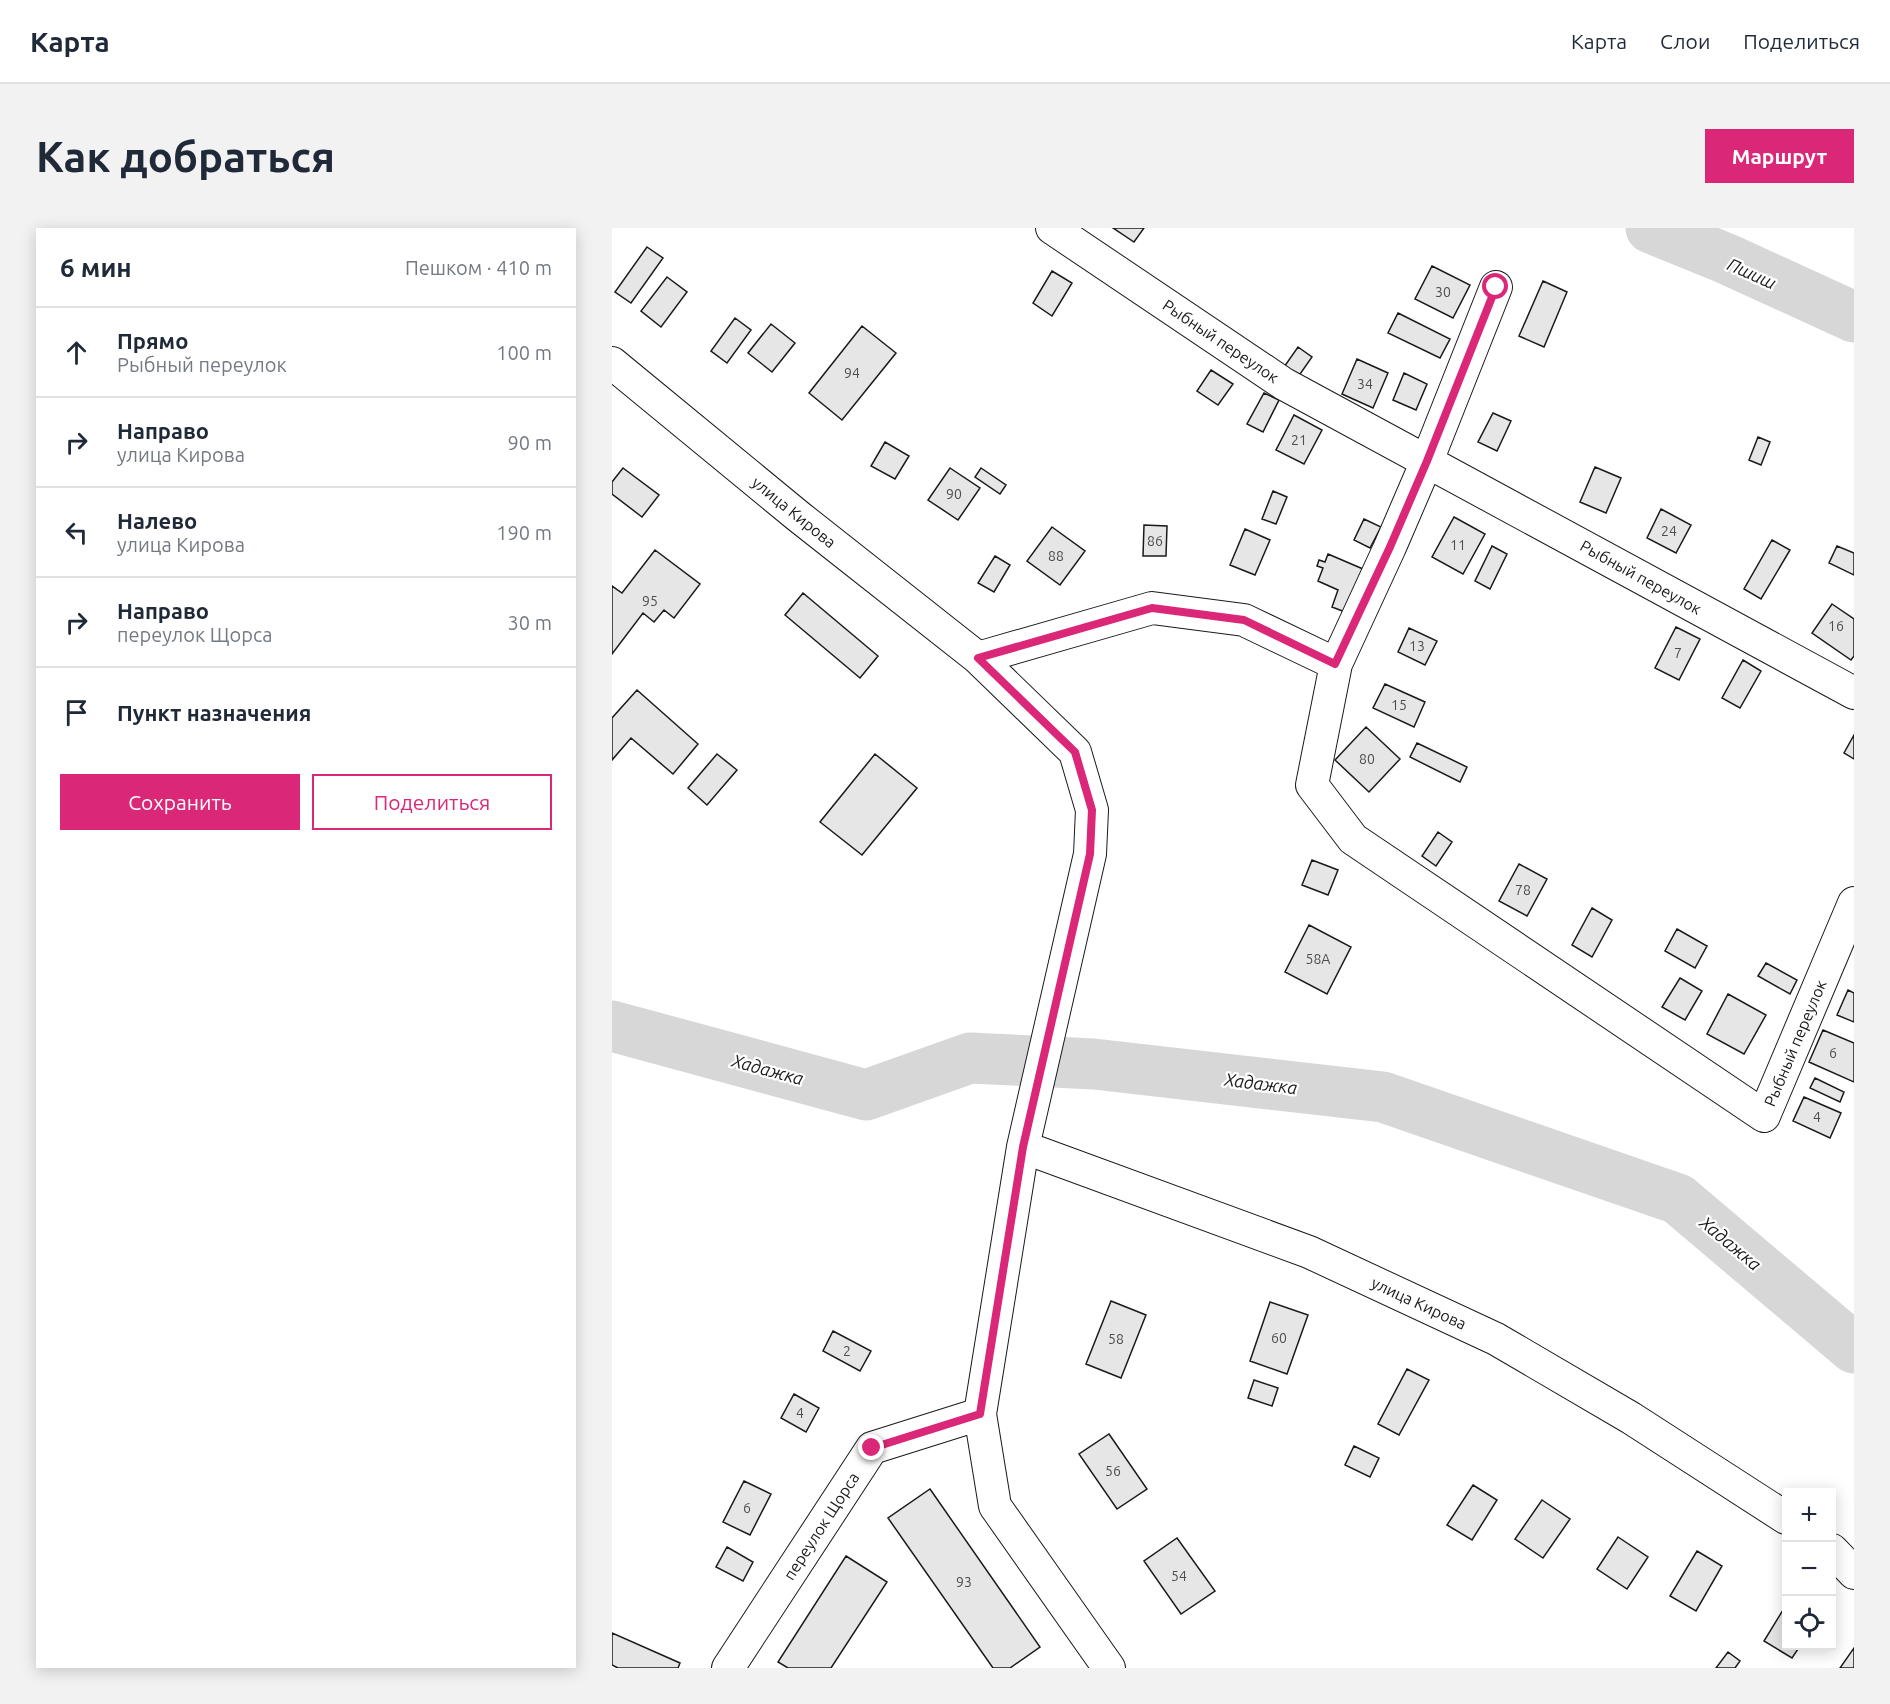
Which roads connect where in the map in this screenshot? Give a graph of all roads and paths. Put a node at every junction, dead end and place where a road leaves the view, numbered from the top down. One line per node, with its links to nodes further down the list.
1 (1052, 228): 4 (street, Рыбный переулок)
2 (1496, 287): 4 (street)
3 (612, 363): 5 (street, улица Кирова)
4 (1427, 461): 6 (street); 7 (street, Рыбный переулок)
5 (978, 658): 6 (street); 9 (street, улица Кирова)
6 (1335, 664): 8 (street, Рыбный переулок)
7 (1854, 693)
8 (1854, 903)
9 (1026, 1135): 10 (street, улица Кирова); 11 (street, улица Кирова)
10 (980, 1414): 14 (street, переулок Щорса); 15 (street, улица Кирова)
11 (1782, 1515)
12 (1836, 1554): 13 (street)
13 (1854, 1573)
14 (728, 1668)
15 (1109, 1668)

